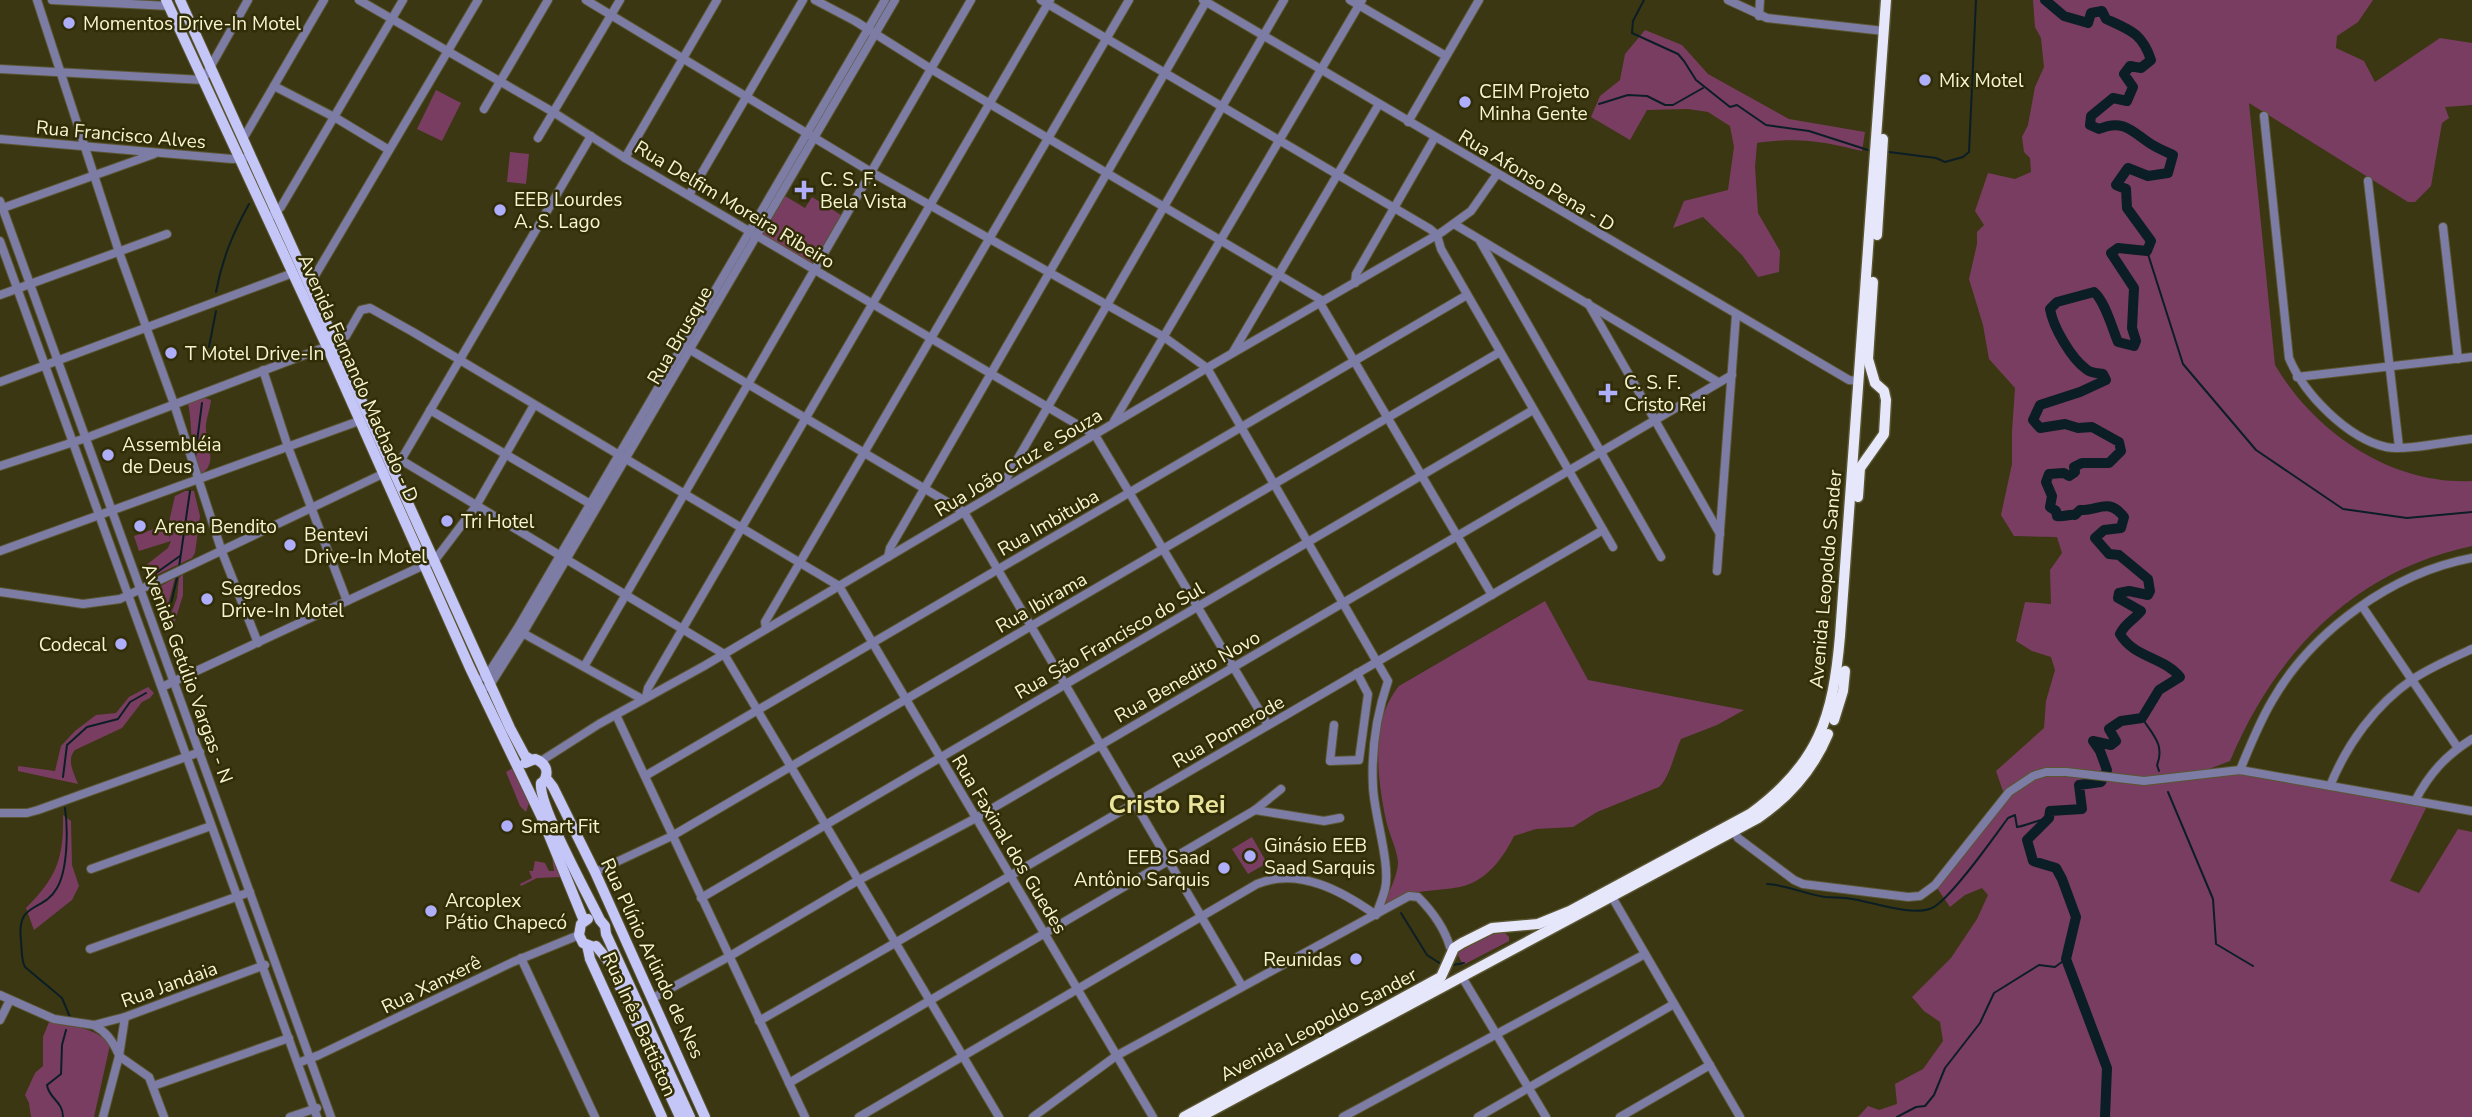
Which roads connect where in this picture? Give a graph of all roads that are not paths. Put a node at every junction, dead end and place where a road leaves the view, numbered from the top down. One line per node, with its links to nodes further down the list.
1 (37, 0): 44 (street)
2 (52, 0): 28 (street)
3 (180, 0): 40 (main road, Avenida Fernando Machado - D)
4 (248, 0): 40 (street)
5 (324, 0): 48 (street)
6 (359, 0): 32 (street, Rua Delfim Moreira Ribeiro)
7 (403, 0): 32 (street)
8 (478, 0): 37 (street)
9 (548, 0): 47 (street)
10 (586, 0): 30 (street)
11 (620, 0): 30 (street)
12 (717, 0): 39 (street)
13 (803, 0): 49 (street)
14 (815, 0): 34 (street)
15 (885, 0): 34 (street, Rua Brusque)
16 (895, 0): 34 (street, Rua Brusque)
17 (971, 0): 42 (street)
18 (1129, 0): 36 (street)
19 (1284, 0): 35 (street)
20 (1350, 0): 29 (street)
21 (1479, 0): 38 (street)
22 (1728, 0): 31 (street)
23 (1760, 0): 31 (street)
24 (1886, 0): 33 (highway, Avenida Leopoldo Sander)
25 (1892, 0): 131 (highway)
26 (1046, 1): 36 (street); 50 (street)
27 (1206, 1): 35 (street, Rua Afonso Pena - D); 45 (street)
28 (168, 3): 46 (main road, Avenida Fernando Machado - D)
29 (1360, 3): 38 (street); 43 (street)
30 (612, 15): 39 (street); 54 (street)
31 (1759, 16): 33 (street)
32 (391, 19): 37 (street, Rua Delfim Moreira Ribeiro); 56 (street)
33 (1884, 31): 128 (highway, Avenida Leopoldo Sander)
34 (871, 32): 42 (street); 58 (street, Rua Brusque); 62 (street, Rua Brusque)
35 (1263, 36): 43 (street, Rua Afonso Pena - D); 52 (street)
36 (1107, 38): 45 (street); 63 (street)
37 (449, 51): 47 (street, Rua Delfim Moreira Ribeiro); 68 (street)
38 (1446, 56): 57 (street)
39 (682, 59): 49 (street); 71 (street)
40 (210, 68): 46 (street); 65 (main road, Avenida Fernando Machado - D)
41 (0, 69): 44 (street)
42 (931, 69): 50 (street); 72 (street)
43 (1321, 70): 51 (street, Rua Afonso Pena - D); 66 (street)
44 (59, 72): 46 (street); 67 (street)
45 (1165, 73): 52 (street); 73 (street)
46 (203, 80): 70 (main road, Avenida Fernando Machado - D)
47 (500, 81): 53 (street); 54 (street, Rua Delfim Moreira Ribeiro)
48 (274, 86): 56 (street); 65 (street)
49 (746, 98): 58 (street); 78 (street)
50 (989, 103): 63 (street); 79 (street)
51 (1379, 104): 57 (street, Rua Afonso Pena - D); 74 (street)
52 (1222, 106): 66 (street); 81 (street)
53 (484, 109)
54 (553, 112): 59 (street, Rua Delfim Moreira Ribeiro); 61 (street)
55 (2264, 116): 127 (street)
56 (336, 118): 68 (street); 83 (street)
57 (1408, 122): 60 (street, Rua Afonso Pena - D)
58 (806, 133): 62 (street); 86 (street, Rua Brusque)
59 (591, 136): 71 (street, Rua Delfim Moreira Ribeiro); 117 (street)
60 (1435, 137): 75 (street, Rua Afonso Pena - D); 82 (street)
61 (538, 138)
62 (815, 138): 72 (street); 86 (street, Rua Brusque)
63 (1048, 138): 73 (street); 89 (street)
64 (0, 139): 67 (street, Rua Francisco Alves)
65 (243, 139): 70 (main road, Avenida Fernando Machado - D)
66 (1280, 140): 74 (street); 90 (street)
67 (83, 146): 69 (street, Rua Francisco Alves); 76 (street)
68 (389, 150): 100 (street)
69 (157, 153): 70 (street, Rua Francisco Alves); 76 (street)
70 (245, 157): 83 (main road, Avenida Fernando Machado - D)
71 (625, 158): 78 (street, Rua Delfim Moreira Ribeiro)
72 (872, 172): 79 (street); 94 (street)
73 (1107, 173): 81 (street); 95 (street)
74 (1338, 174): 82 (street); 97 (street)
75 (1496, 174): 84 (street, Rua João Cruz e Souza); 108 (street, Rua Afonso Pena - D)
76 (93, 176): 80 (street); 93 (street)
77 (2368, 181): 122 (street)
78 (689, 195): 86 (street, Rua Delfim Moreira Ribeiro)
79 (931, 204): 89 (street); 106 (street)
80 (1, 206): 98 (street, Avenida Getúlio Vargas - N)
81 (1164, 206): 90 (street); 107 (street)
82 (1395, 208): 88 (street); 99 (street)
83 (272, 215): 96 (main road, Avenida Fernando Machado - D); 100 (main road, Avenida Fernando Machado - D)
84 (1454, 224): 88 (street, Rua João Cruz e Souza); 92 (street)
85 (2443, 228): 118 (street)
86 (752, 233): 94 (street, Rua Delfim Moreira Ribeiro); 113 (street, Rua Brusque)
87 (167, 234): 93 (street)
88 (1437, 235): 99 (street, Rua João Cruz e Souza); 103 (street)
89 (989, 238): 95 (street); 111 (street)
90 (1221, 240): 97 (street); 110 (street)
91 (0, 241): 101 (street, Avenida Getúlio Vargas - N)
92 (1480, 241): 105 (street); 152 (street)
93 (119, 252): 98 (street); 109 (street)
94 (815, 270): 106 (street, Rua Delfim Moreira Ribeiro); 132 (street)
95 (1049, 272): 107 (street); 125 (street)
96 (293, 273): 109 (street); 112 (main road, Avenida Fernando Machado - D)
97 (1278, 274): 104 (street); 115 (street)
98 (30, 283): 101 (street); 119 (street, Avenida Getúlio Vargas - N)
99 (1355, 283): 104 (street, Rua João Cruz e Souza)
100 (310, 284): 112 (main road, Avenida Fernando Machado - D)
101 (17, 289): 102 (street); 121 (street, Avenida Getúlio Vargas - N)
102 (0, 295)
103 (1467, 295): 114 (street); 120 (street, Rua Imbituba)
104 (1321, 302): 115 (street, Rua João Cruz e Souza); 120 (street)
105 (1587, 302): 130 (street); 140 (street)
106 (872, 304): 111 (street, Rua Delfim Moreira Ribeiro); 138 (street)
107 (1107, 305): 110 (street); 135 (street)
108 (1735, 315): 126 (street); 128 (street, Rua Afonso Pena - D)
109 (146, 327): 119 (street); 133 (street)
110 (1164, 337): 123 (street); 142 (street)
111 (931, 338): 125 (street, Rua Delfim Moreira Ribeiro); 153 (street)
112 (331, 345): 117 (street); 124 (street); 141 (main road, Avenida Fernando Machado - D); 158 (main road, Avenida Fernando Machado - D)
113 (685, 347): 132 (street); 155 (street, Rua Brusque)
114 (1500, 352): 137 (street); 139 (street, Rua Ibirama)
115 (1231, 354): 123 (street, Rua João Cruz e Souza)
116 (2472, 357): 118 (street)
117 (460, 359): 134 (street); 136 (street)
118 (2458, 359): 122 (street)
119 (58, 361): 121 (street); 145 (street, Avenida Getúlio Vargas - N)
120 (1354, 361): 139 (street); 143 (street, Rua Imbituba)
121 (45, 366): 129 (street); 149 (street, Avenida Getúlio Vargas - N)
122 (2389, 366): 127 (street); 151 (street)
123 (1207, 368): 142 (street, Rua João Cruz e Souza); 143 (street)
124 (263, 370): 133 (street); 150 (street)
125 (991, 374): 135 (street, Rua Delfim Moreira Ribeiro); 163 (street)
126 (1732, 374): 130 (street, Rua Benedito Novo); 175 (street)
127 (2297, 377): 151 (street)
128 (1858, 381): 131 (highway); 146 (highway, Avenida Leopoldo Sander)
129 (0, 382)
130 (1718, 382): 140 (street, Rua Benedito Novo)
131 (1875, 383): 147 (highway)
132 (748, 384): 138 (street); 166 (street)
133 (174, 404): 145 (street); 161 (street)
134 (534, 405): 154 (street); 155 (street)
135 (1046, 407): 144 (street, Rua Delfim Moreira Ribeiro); 164 (street)
136 (430, 410): 154 (street); 156 (street)
137 (1533, 410): 159 (street); 160 (street, Rua São Francisco do Sul)
138 (806, 418): 153 (street); 173 (street)
139 (1387, 418): 160 (street); 162 (street, Rua Ibirama)
140 (1655, 420): 152 (street, Rua Benedito Novo); 175 (street)
141 (359, 422): 150 (street); 158 (main road, Avenida Fernando Machado - D)
142 (1113, 424): 144 (street, Rua João Cruz e Souza)
143 (1242, 426): 162 (street); 165 (street, Rua Imbituba)
144 (1094, 435): 164 (street, Rua João Cruz e Souza); 165 (street)
145 (86, 438): 149 (street); 170 (street, Avenida Getúlio Vargas - N)
146 (1855, 438): 147 (highway); 264 (highway, Avenida Leopoldo Sander)
147 (1882, 439): 249 (highway, Avenida Leopoldo Sander)
148 (2472, 439): 151 (street)
149 (73, 441): 157 (street); 172 (street, Avenida Getúlio Vargas - N)
150 (288, 447): 161 (street); 169 (street)
151 (2399, 447)
152 (1600, 452): 159 (street, Rua Benedito Novo); 182 (street)
153 (864, 453): 163 (street); 187 (street)
154 (504, 454): 167 (street); 168 (street)
155 (621, 457): 166 (street); 168 (street, Rua Brusque)
156 (401, 460): 158 (street); 167 (street)
157 (0, 466)
158 (388, 471): 169 (street); 186 (main road, Avenida Fernando Machado - D); 188 (main road, Avenida Fernando Machado - D)
159 (1568, 471): 174 (street); 176 (street, Rua Benedito Novo)
160 (1421, 475): 176 (street); 177 (street, Rua São Francisco do Sul)
161 (198, 480): 170 (street); 181 (street)
162 (1274, 484): 177 (street); 179 (street, Rua Ibirama)
163 (924, 489): 171 (street); 183 (street)
164 (999, 492): 171 (street, Rua João Cruz e Souza)
165 (1129, 493): 179 (street); 189 (street, Rua Imbituba)
166 (684, 494): 173 (street); 196 (street)
167 (476, 506): 185 (street); 186 (street)
168 (593, 506): 185 (street, Rua Brusque)
169 (313, 508): 181 (street); 197 (street)
170 (112, 511): 172 (street); 192 (street, Avenida Getúlio Vargas - N)
171 (964, 512): 183 (street, Rua João Cruz e Souza); 189 (street)
172 (99, 516): 180 (street); 195 (street, Avenida Getúlio Vargas - N)
173 (741, 528): 187 (street); 203 (street)
174 (1603, 530): 178 (street); 194 (street, Rua Pomerode)
175 (1720, 534): 190 (street)
176 (1457, 536): 194 (street); 198 (street, Rua Benedito Novo)
177 (1308, 542): 198 (street); 200 (street, Rua São Francisco do Sul)
178 (1613, 547)
179 (1163, 549): 200 (street); 202 (street, Rua Ibirama)
180 (0, 551)
181 (222, 552): 192 (street); 207 (street)
182 (1661, 556)
183 (888, 557): 191 (street, Rua João Cruz e Souza)
184 (2472, 558): 199 (street)
185 (562, 559): 196 (street); 205 (street, Rua Brusque)
186 (435, 560): 188 (street); 201 (main road, Avenida Fernando Machado - D)
187 (800, 563): 191 (street); 204 (street)
188 (424, 565): 197 (street); 201 (main road, Avenida Fernando Machado - D)
189 (998, 569): 202 (street); 206 (street, Rua Imbituba)
190 (1717, 571)
191 (839, 586): 204 (street, Rua João Cruz e Souza); 206 (street, Rua Faxinal dos Guedes)
192 (141, 590): 195 (street); 215 (street, Avenida Getúlio Vargas - N)
193 (0, 592): 195 (street)
194 (1492, 594): 210 (street, Rua Pomerode)
195 (128, 595): 218 (street, Avenida Getúlio Vargas - N)
196 (625, 595): 203 (street); 211 (street)
197 (348, 601): 207 (street)
198 (1343, 603): 210 (street); 212 (street, Rua Benedito Novo)
199 (2362, 606): 214 (street); 233 (street)
200 (1197, 607): 212 (street); 217 (street, Rua São Francisco do Sul)
201 (456, 622): 216 (main road, Avenida Fernando Machado - D)
202 (1031, 626): 217 (street); 220 (street, Rua Ibirama)
203 (682, 629): 209 (street); 219 (street)
204 (766, 629): 209 (street, Rua João Cruz e Souza)
205 (520, 631): 211 (street); 216 (street, Rua Brusque)
206 (873, 642): 220 (street, Rua Faxinal dos Guedes); 221 (street, Rua Imbituba)
207 (258, 643): 215 (street)
208 (2472, 649): 214 (street)
209 (724, 654): 219 (street, Rua João Cruz e Souza); 221 (street)
210 (1378, 661): 213 (street, Rua Pomerode); 260 (street)
211 (584, 665): 219 (street)
212 (1233, 667): 223 (street); 226 (street, Rua Benedito Novo)
213 (1357, 673): 223 (street, Rua Pomerode); 224 (street)
214 (2412, 680): 227 (street); 238 (street)
215 (175, 681): 218 (street); 228 (street, Avenida Getúlio Vargas - N)
216 (483, 682): 231 (main road, Avenida Fernando Machado - D); 234 (main road, Avenida Fernando Machado - D)
217 (1065, 684): 226 (street); 230 (street, Rua São Francisco do Sul)
218 (162, 687): 229 (street, Avenida Getúlio Vargas - N)
219 (644, 698): 222 (street, Rua João Cruz e Souza)
220 (906, 699): 230 (street, Rua Faxinal dos Guedes); 232 (street, Rua Ibirama)
221 (757, 710): 232 (street); 235 (street, Rua Imbituba)
222 (616, 715): 231 (street, Rua João Cruz e Souza); 235 (street)
223 (1268, 725): 241 (street, Rua Pomerode)
224 (1334, 725)
225 (2472, 739): 227 (street)
226 (1101, 745): 241 (street); 245 (street, Rua Benedito Novo)
227 (2458, 748): 240 (street)
228 (200, 752): 229 (street); 256 (street, Avenida Getúlio Vargas - N)
229 (187, 756): 244 (street); 248 (street, Avenida Getúlio Vargas - N)
230 (940, 757): 245 (street, Rua Faxinal dos Guedes); 247 (street, Rua São Francisco do Sul)
231 (535, 760): 234 (main road); 236 (main road)
232 (790, 767): 247 (street); 250 (street, Rua Ibirama)
233 (2240, 770): 238 (street); 249 (street)
234 (520, 771): 237 (main road)
235 (645, 776): 250 (street)
236 (543, 780): 237 (main road); 253 (main road, Rua Plínio Arlindo de Nes); 262 (main road)
237 (526, 783): 263 (main road)
238 (2330, 786): 240 (street)
239 (1281, 789): 242 (street)
240 (2415, 801): 243 (street)
241 (1135, 803): 251 (street); 254 (street, Rua Pomerode)
242 (1255, 810): 246 (street); 251 (street)
243 (2472, 811)
244 (4, 814)
245 (976, 818): 254 (street, Rua Faxinal dos Guedes); 255 (street, Rua Benedito Novo)
246 (1340, 818)
247 (825, 825): 255 (street); 259 (street, Rua São Francisco do Sul)
248 (211, 826): 252 (street); 257 (street, Avenida Getúlio Vargas - N)
249 (1734, 832): 258 (highway, Avenida Leopoldo Sander)
250 (672, 836): 253 (street, Rua Ibirama); 259 (street)
251 (1168, 860): 261 (street); 265 (street)
252 (91, 869)
253 (595, 872): 284 (main road, Rua Plínio Arlindo de Nes)
254 (1010, 876): 265 (street, Rua Faxinal dos Guedes); 268 (street, Rua Pomerode)
255 (858, 881): 268 (street); 274 (street, Rua Benedito Novo)
256 (250, 892): 257 (street); 276 (street, Avenida Getúlio Vargas - N)
257 (238, 897): 270 (street); 277 (street, Avenida Getúlio Vargas - N)
258 (1612, 897): 271 (highway, Avenida Leopoldo Sander); 273 (street)
259 (701, 898): 274 (street)
260 (1376, 915): 261 (street); 272 (street); 280 (street)
261 (1201, 916): 280 (street); 281 (street)
262 (600, 920): 263 (main road); 266 (main road)
263 (584, 921): 267 (main road)
264 (1499, 927): 271 (highway); 272 (highway, Avenida Leopoldo Sander)
265 (1044, 933): 281 (street, Rua Faxinal dos Guedes); 286 (street)
266 (606, 934): 269 (main road); 313 (main road)
267 (579, 935): 269 (main road); 275 (street, Rua Xanxerê)
268 (895, 943): 286 (street); 290 (street, Rua Pomerode)
269 (592, 945): 311 (main road, Rua Inês Battiston); 312 (main road)
270 (90, 949)
271 (1510, 950): 278 (highway, Avenida Leopoldo Sander)
272 (1452, 952): 278 (highway); 320 (highway, Avenida Leopoldo Sander)
273 (1645, 954): 287 (street); 292 (street)
274 (730, 956): 284 (street, Rua Benedito Novo); 290 (street)
275 (521, 958): 297 (street, Rua Xanxerê); 310 (street)
276 (275, 961): 277 (street, Rua Jandaia); 283 (street, Avenida Getúlio Vargas - N)
277 (263, 965): 279 (street, Avenida Getúlio Vargas - N); 288 (street, Rua Jandaia)
278 (1462, 977): 292 (street); 321 (highway, Avenida Leopoldo Sander)
279 (269, 982): 283 (street); 293 (street, Avenida Getúlio Vargas - N)
280 (1242, 986): 296 (street)
281 (1077, 989): 295 (street); 296 (street, Rua Faxinal dos Guedes)
282 (0, 996): 285 (street, Rua Jandaia)
283 (287, 997): 297 (street, Avenida Getúlio Vargas - N)
284 (653, 998): 314 (main road, Rua Plínio Arlindo de Nes)
285 (10, 1000): 289 (street); 291 (street, Rua Jandaia)
286 (929, 1000): 295 (street); 300 (street)
287 (1674, 1004): 299 (street); 302 (street)
288 (125, 1017): 291 (street, Rua Jandaia); 294 (street)
289 (0, 1020)
290 (759, 1021): 300 (street)
291 (94, 1025): 294 (street)
292 (1497, 1034): 302 (street); 305 (street)
293 (289, 1038): 298 (street, Avenida Getúlio Vargas - N); 301 (street)
294 (118, 1056): 301 (street); 306 (street)
295 (963, 1056): 316 (street); 317 (street)
296 (1116, 1056): 318 (street); 319 (street, Rua Faxinal dos Guedes)
297 (310, 1059): 298 (street, Rua Xanxerê); 303 (street, Avenida Getúlio Vargas - N)
298 (298, 1063): 304 (street, Avenida Getúlio Vargas - N)
299 (1710, 1065): 324 (street); 325 (street)
300 (789, 1083): 315 (street)
301 (153, 1086): 307 (street)
302 (1529, 1088): 322 (street); 323 (street)
303 (326, 1104): 304 (street); 309 (street, Avenida Getúlio Vargas - N)
304 (316, 1113): 308 (street)
305 (1348, 1116)
306 (103, 1117)
307 (164, 1117)
308 (290, 1117)
309 (331, 1117)
310 (595, 1117)
311 (662, 1117)
312 (680, 1117)
313 (690, 1117)
314 (705, 1117)
315 (805, 1117)
316 (859, 1117)
317 (999, 1117)
318 (1033, 1117)
319 (1153, 1117)
320 (1184, 1117)
321 (1200, 1117)
322 (1479, 1117)
323 (1546, 1117)
324 (1620, 1117)
325 (1740, 1117)

